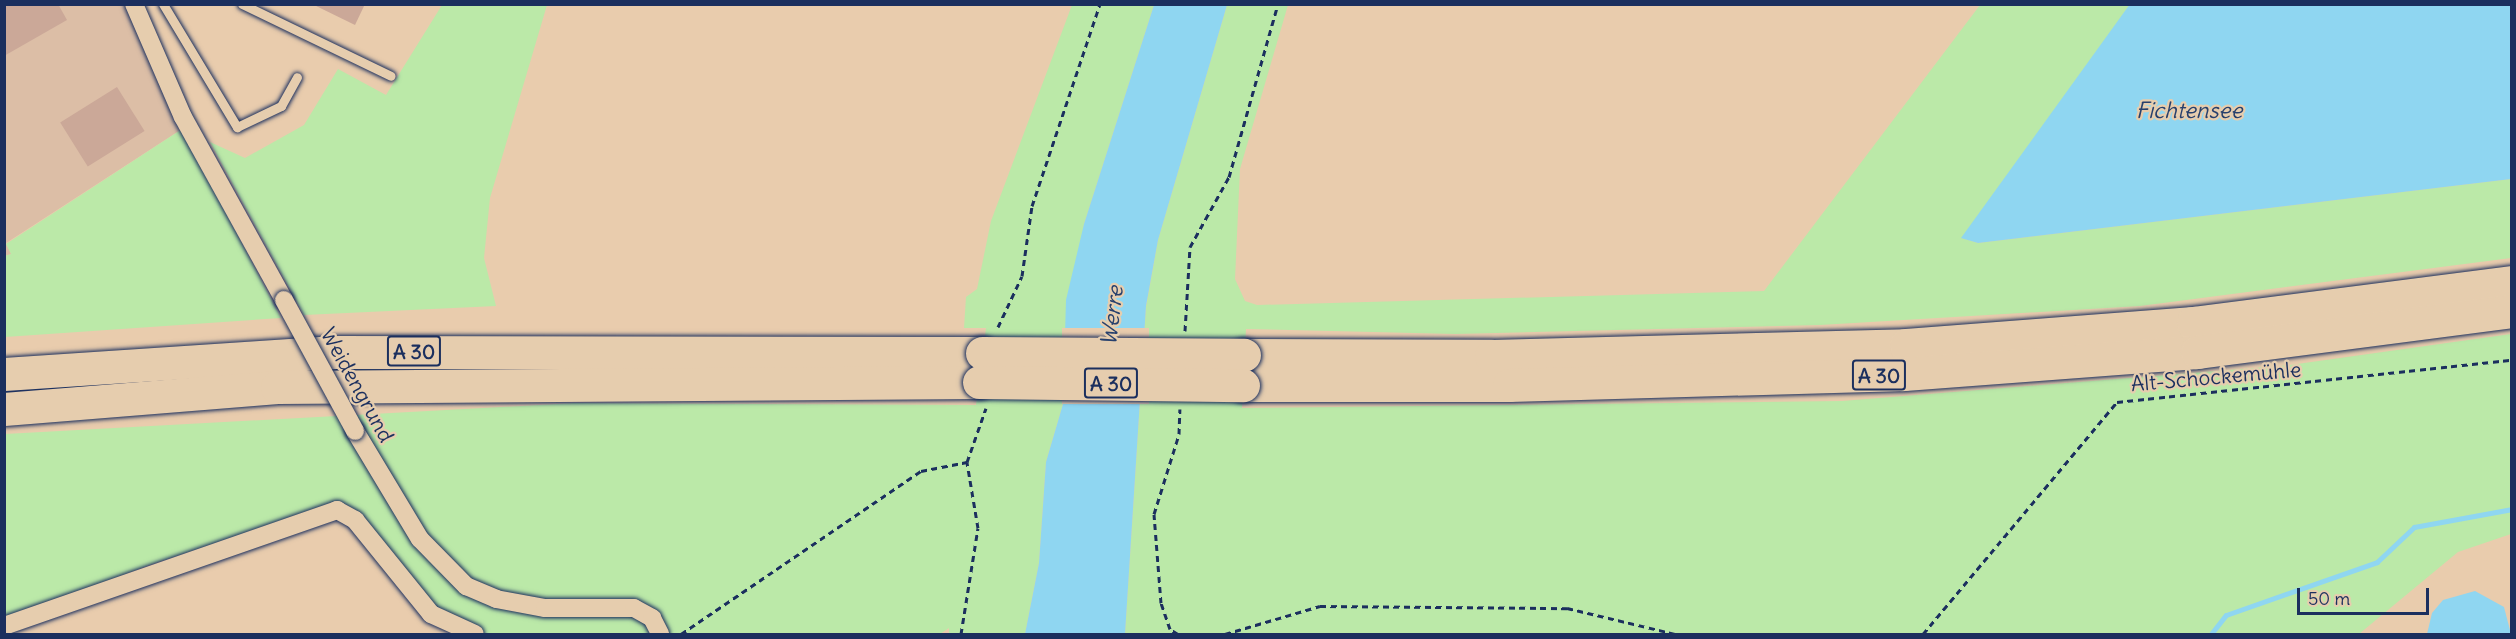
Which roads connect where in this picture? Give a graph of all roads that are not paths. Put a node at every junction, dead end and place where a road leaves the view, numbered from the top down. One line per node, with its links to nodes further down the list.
1 (134, 4): 14 (street, Weidengrund, bridge)
2 (163, 4): 5 (lane)
3 (242, 4): 4 (lane)
4 (391, 76)
5 (297, 77)
6 (2511, 282): 9 (highway, A 30)
7 (2511, 311): 9 (highway, A 30)
8 (981, 367): 9 (highway, A 30, bridge); 10 (highway, A 30); 11 (highway, A 30)
9 (1244, 370)
10 (4, 374)
11 (4, 409)
12 (4, 626): 13 (street)
13 (475, 634)
14 (660, 634)

